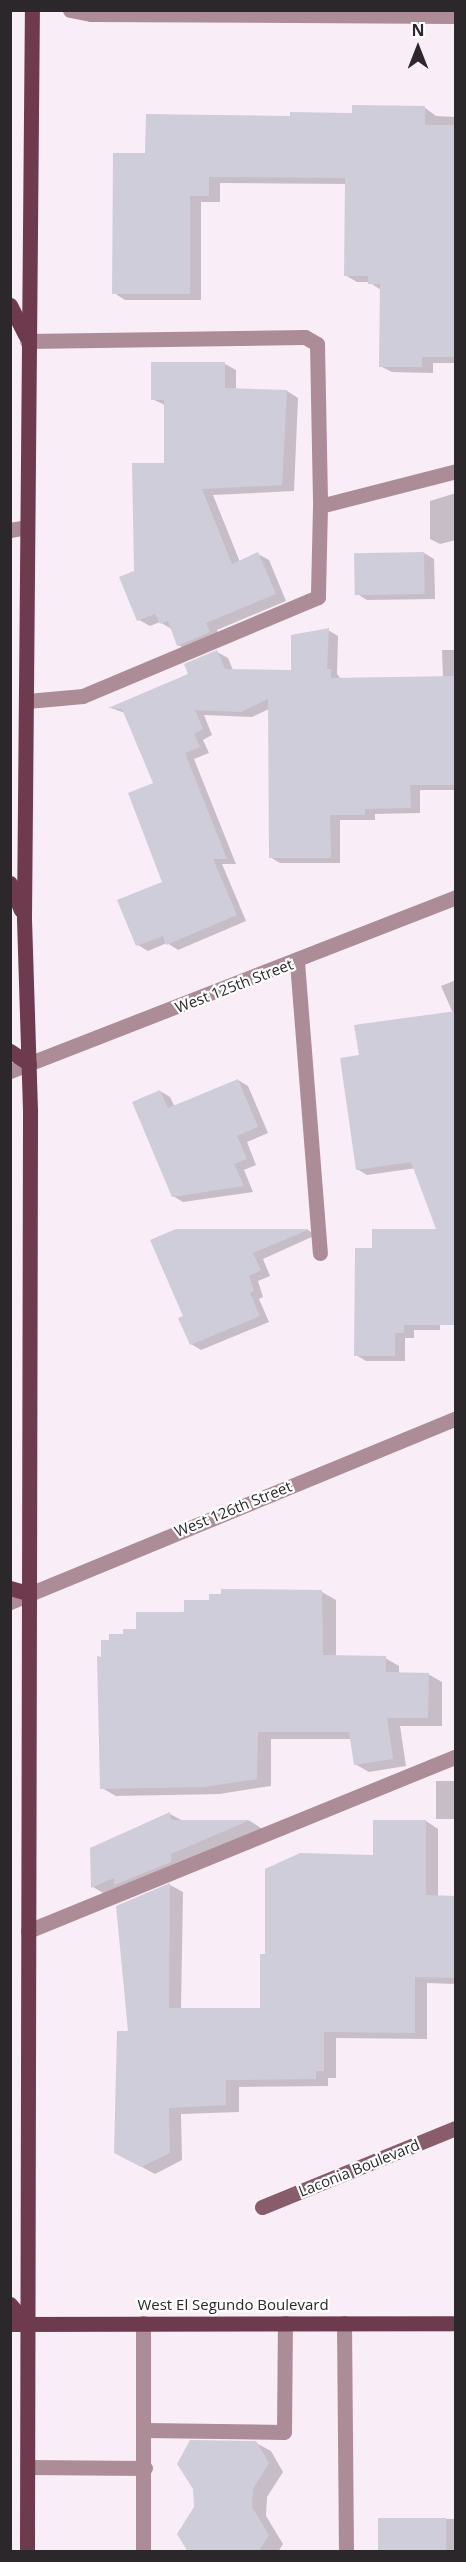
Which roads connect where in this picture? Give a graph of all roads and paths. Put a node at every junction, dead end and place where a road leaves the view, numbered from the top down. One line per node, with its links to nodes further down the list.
1 (32, 10): 5 (main road)
2 (70, 10): 3 (street)
3 (456, 16)
4 (10, 305): 5 (main road)
5 (27, 341): 7 (street); 8 (main road)
6 (456, 471): 7 (street)
7 (320, 506): 10 (street)
8 (27, 527): 9 (street); 10 (main road)
9 (10, 530)
10 (27, 701): 13 (main road)
11 (10, 884): 13 (main road)
12 (456, 897): 14 (street, West 125th Street)
13 (24, 918): 16 (main road)
14 (297, 962): 16 (street, West 125th Street); 18 (street)
15 (10, 1051): 16 (main road)
16 (29, 1064): 17 (street, West 125th Street); 21 (main road)
17 (10, 1071)
18 (320, 1253)
19 (456, 1418): 21 (street, West 126th Street)
20 (10, 1588): 21 (main road)
21 (28, 1593): 22 (street, West 126th Street); 24 (main road)
22 (10, 1602)
23 (456, 1756): 24 (street)
24 (28, 1931): 33 (main road)
25 (456, 2128): 26 (street, Laconia Boulevard)
26 (262, 2207)
27 (10, 2304): 33 (main road)
28 (143, 2323): 29 (main road, West El Segundo Boulevard); 33 (main road, West El Segundo Boulevard); 34 (street)
29 (285, 2323): 30 (main road, West El Segundo Boulevard); 34 (street)
30 (344, 2323): 31 (main road, West El Segundo Boulevard); 39 (street)
31 (456, 2323)
32 (10, 2324): 33 (main road, West El Segundo Boulevard)
33 (27, 2324): 35 (main road)
34 (145, 2430): 36 (street)
35 (28, 2466): 36 (street); 37 (main road)
36 (145, 2468): 38 (street)
37 (27, 2552)
38 (143, 2552)
39 (346, 2552)

